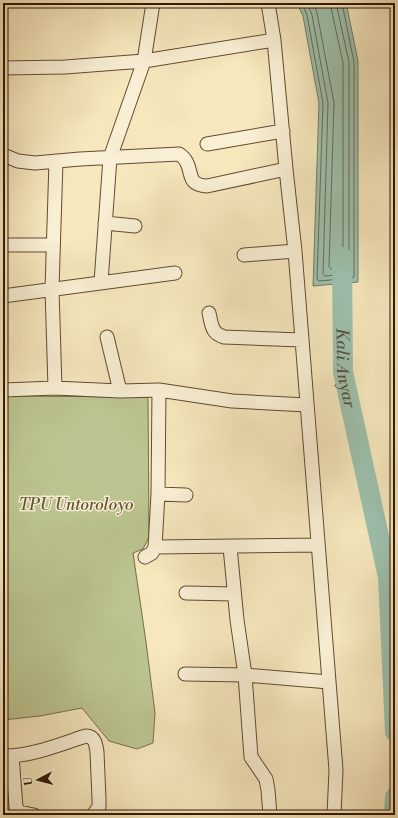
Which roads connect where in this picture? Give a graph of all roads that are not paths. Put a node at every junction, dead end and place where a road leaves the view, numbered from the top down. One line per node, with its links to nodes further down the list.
1 (154, 3): 4 (street)
2 (268, 3): 3 (street)
3 (274, 40): 4 (street); 6 (street)
4 (144, 61): 5 (street); 9 (street)
5 (3, 68)
6 (283, 131): 7 (street); 11 (street)
7 (207, 144)
8 (3, 154): 10 (street)
9 (110, 158): 10 (street); 11 (street); 12 (street)
10 (56, 161): 15 (street)
11 (286, 169): 16 (street)
12 (105, 223): 13 (street); 19 (street)
13 (135, 226)
14 (3, 245): 15 (street)
15 (53, 245): 20 (street)
16 (295, 251): 17 (street); 24 (street)
17 (244, 255)
18 (175, 273): 19 (street)
19 (101, 282): 20 (street)
20 (52, 289): 21 (street); 25 (street)
21 (3, 296)
22 (209, 313): 24 (street)
23 (107, 337): 27 (street)
24 (302, 340): 29 (street)
25 (55, 388): 26 (street); 27 (street)
26 (3, 390)
27 (120, 390): 28 (street)
28 (159, 390): 29 (street); 30 (street)
29 (308, 405): 32 (street)
30 (158, 494): 31 (street); 33 (street)
31 (186, 495)
32 (318, 545): 34 (street); 40 (street)
33 (155, 547): 34 (street); 35 (street)
34 (230, 547): 37 (street)
35 (145, 557)
36 (186, 593): 37 (street)
37 (234, 594): 39 (street)
38 (185, 674): 39 (street)
39 (245, 675): 40 (street); 44 (street)
40 (329, 682): 45 (street)
41 (7, 756): 42 (street); 43 (street)
42 (34, 815)
43 (93, 815)
44 (270, 815)
45 (334, 815)

